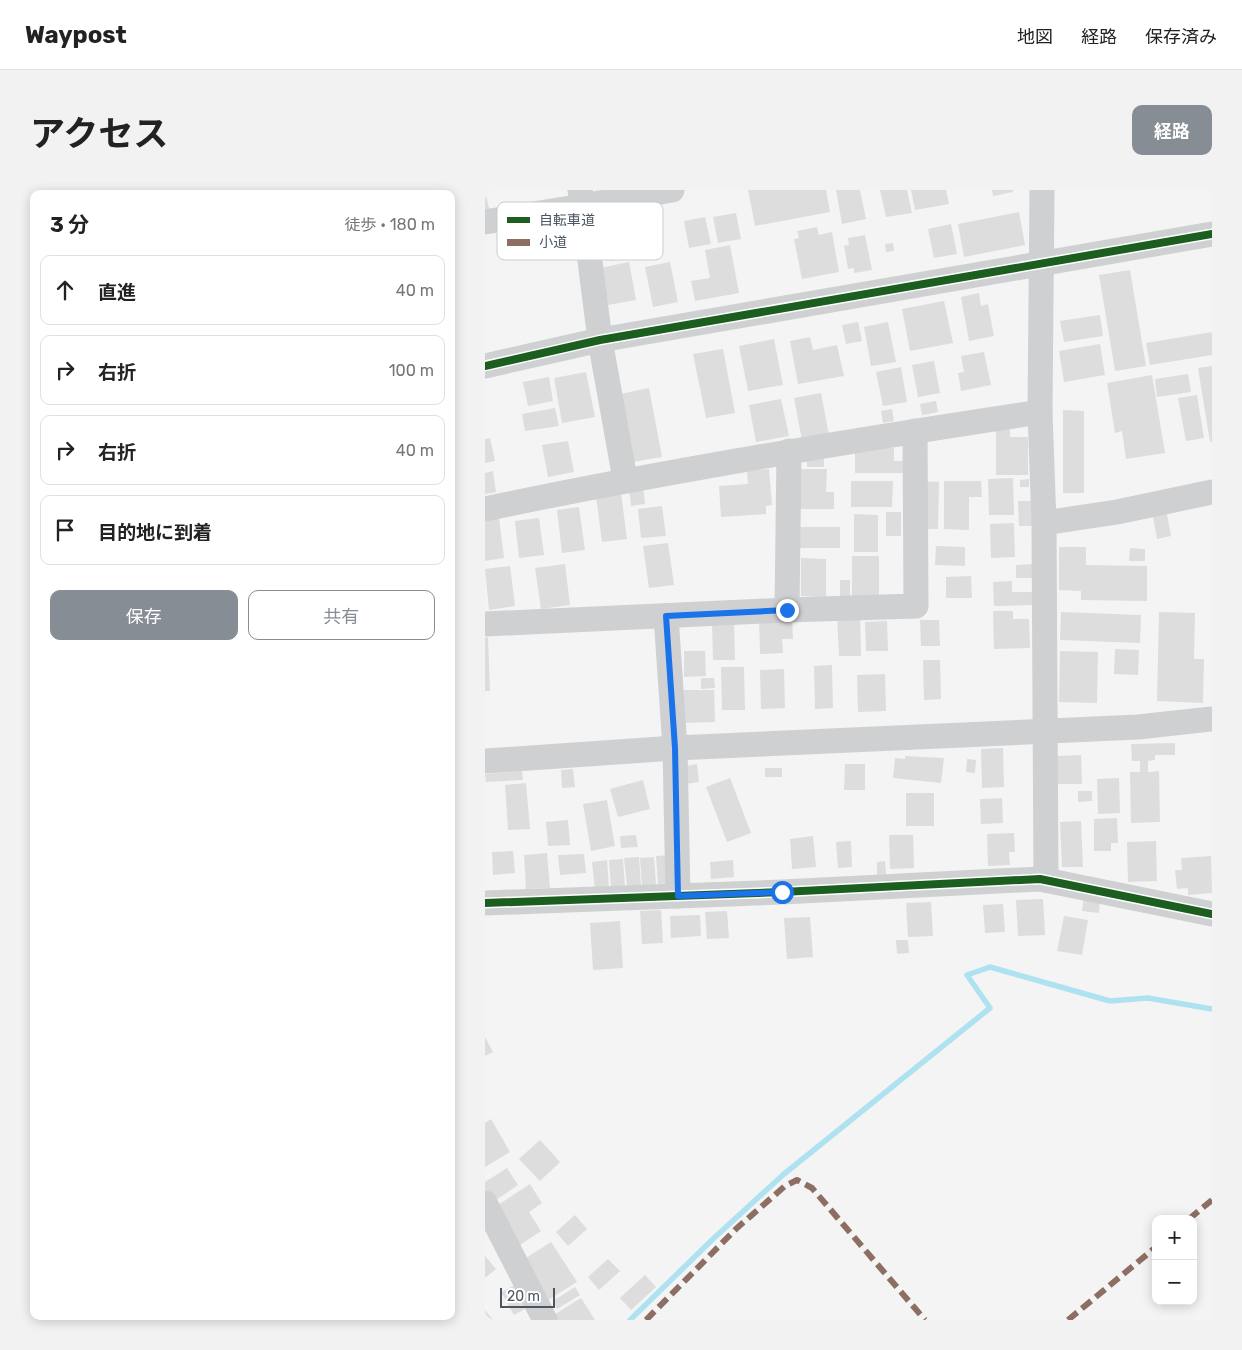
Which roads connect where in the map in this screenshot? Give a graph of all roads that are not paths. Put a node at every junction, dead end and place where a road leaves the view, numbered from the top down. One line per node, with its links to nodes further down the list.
1 (672, 190): 3 (street)
2 (1042, 190): 7 (street)
3 (581, 198): 4 (street)
4 (565, 202)
5 (1212, 234): 7 (street)
6 (589, 260): 8 (street)
7 (1042, 263): 8 (street); 10 (street)
8 (600, 340): 9 (street); 13 (street)
9 (485, 366)
10 (1041, 412): 11 (street); 16 (street)
11 (915, 431): 12 (street); 17 (street)
12 (789, 450): 13 (street); 17 (street)
13 (625, 479): 15 (street)
14 (1212, 492): 16 (street)
15 (485, 509)
16 (1044, 523): 21 (street)
17 (787, 610): 18 (street)
18 (666, 616): 19 (street); 22 (street)
19 (485, 624)
20 (1212, 719): 21 (street)
21 (1045, 730): 22 (street); 24 (street)
22 (675, 748): 23 (street); 25 (street)
23 (485, 761)
24 (1046, 880): 25 (street); 27 (street)
25 (678, 896): 26 (street)
26 (485, 903)
27 (1212, 914)
28 (485, 1203): 29 (street)
29 (545, 1320)

